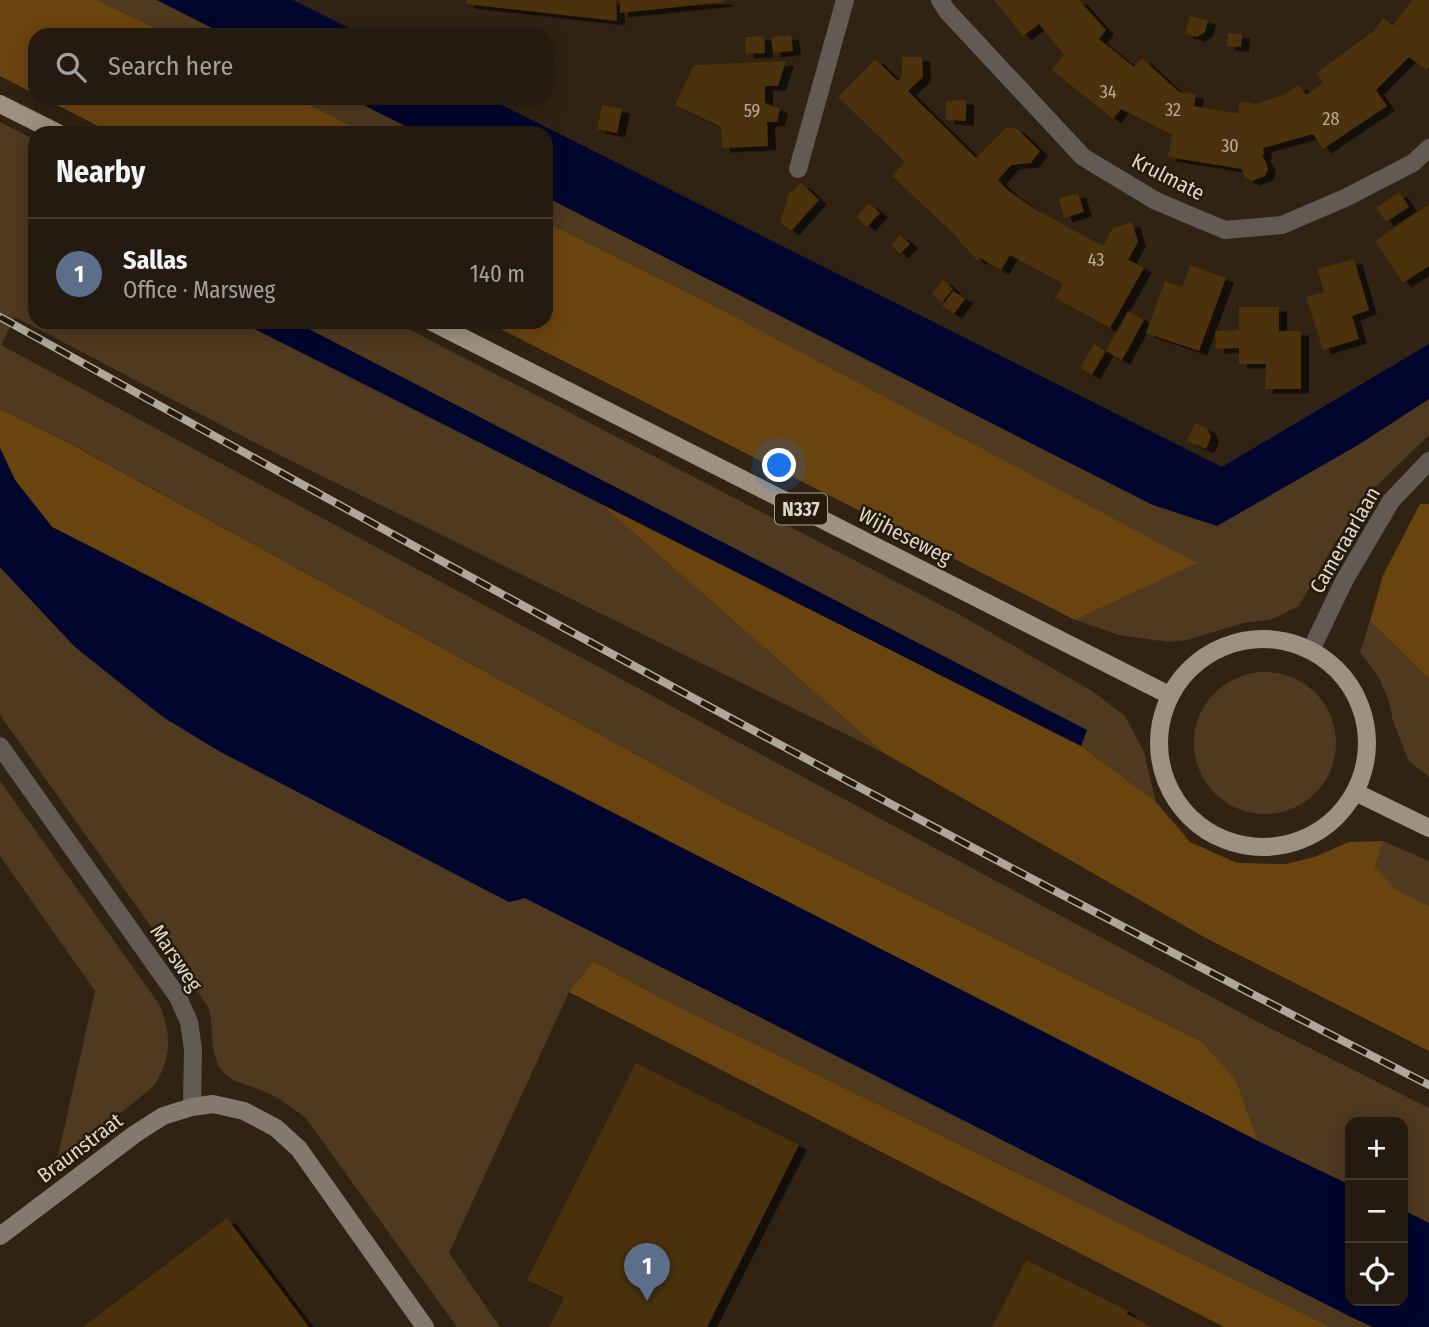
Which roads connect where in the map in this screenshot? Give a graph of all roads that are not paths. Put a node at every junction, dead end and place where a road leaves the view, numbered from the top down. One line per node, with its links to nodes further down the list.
1 (845, 0): 6 (street)
2 (940, 0): 5 (street, Krulmate)
3 (0, 104): 4 (main road)
4 (44, 126)
5 (1429, 148)
6 (797, 169)
7 (446, 329): 10 (main road, Wijheseweg / N337)
8 (1429, 461): 9 (street, Cameraarlaan)
9 (1311, 650): 10 (main road); 12 (main road)
10 (1169, 695): 12 (main road)
11 (0, 746): 14 (street, Marsweg)
12 (1355, 792): 13 (main road)
13 (1429, 828)
14 (192, 1107): 15 (street, Braunstraat); 16 (street)
15 (0, 1236)
16 (425, 1327)

